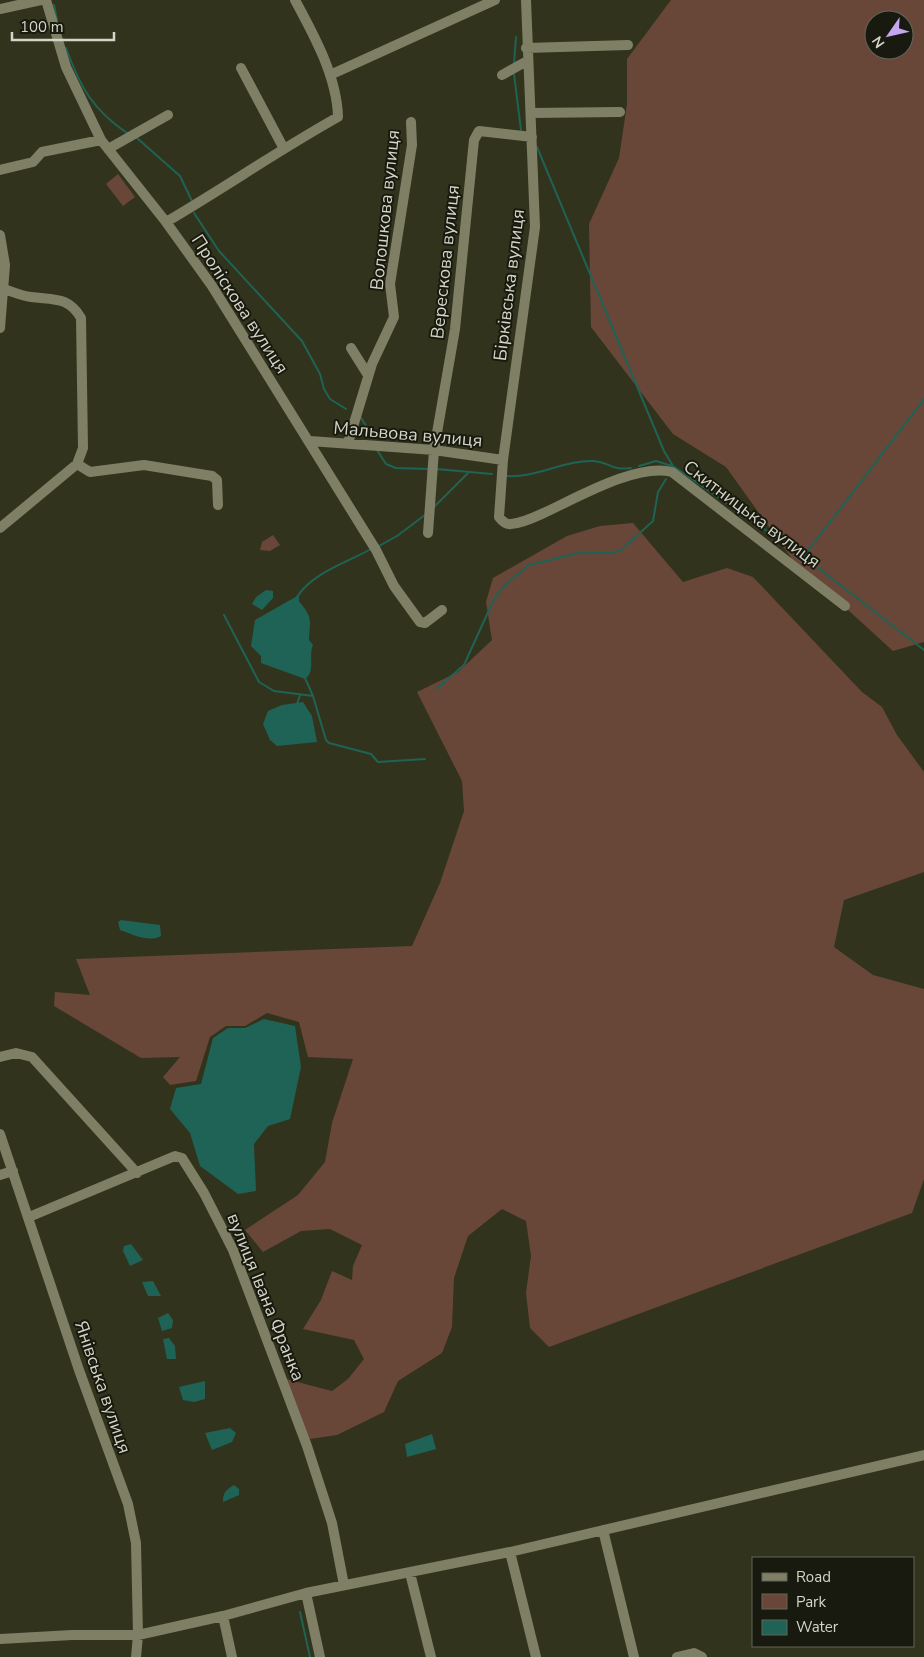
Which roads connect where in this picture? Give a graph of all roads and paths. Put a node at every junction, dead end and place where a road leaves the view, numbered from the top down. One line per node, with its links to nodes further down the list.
1 (41, 0): 6 (street)
2 (46, 0): 18 (street, Проліскова вулиця)
3 (495, 0): 12 (street)
4 (526, 0): 8 (street, Бірківська вулиця)
5 (299, 1): 12 (street)
6 (0, 9)
7 (628, 45): 8 (street)
8 (526, 48): 9 (street, Бірківська вулиця)
9 (527, 61): 11 (street); 14 (street, Бірківська вулиця)
10 (241, 68): 19 (street)
11 (510, 71)
12 (330, 75): 19 (street)
13 (620, 112): 14 (street)
14 (531, 113): 17 (street, Бірківська вулиця)
15 (168, 115): 20 (street)
16 (411, 122): 27 (street, Волошкова вулиця)
17 (532, 137): 30 (street, Верескова вулиця); 31 (street, Бірківська вулиця)
18 (101, 140): 20 (street, Проліскова вулиця); 21 (street)
19 (283, 147): 22 (street)
20 (108, 149): 22 (street, Проліскова вулиця)
21 (0, 170)
22 (166, 222): 28 (street, Проліскова вулиця)
23 (0, 235): 24 (street)
24 (4, 289): 25 (street); 32 (street)
25 (0, 328)
26 (351, 348): 27 (street)
27 (368, 375): 29 (street, Волошкова вулиця)
28 (310, 441): 29 (street, Мальвова вулиця); 38 (street, Проліскова вулиця)
29 (348, 443): 30 (street, Мальвова вулиця)
30 (434, 450): 31 (street, Мальвова вулиця); 36 (street)
31 (503, 460): 34 (street, Бірківська вулиця)
32 (77, 464): 33 (street); 35 (street)
33 (218, 505)
34 (497, 513): 37 (street, Скитницька вулиця)
35 (0, 528)
36 (428, 533)
37 (845, 606)
38 (442, 610)
39 (0, 1057): 42 (street)
40 (0, 1134): 41 (street, Янівська вулиця)
41 (13, 1172): 43 (street); 44 (street, Янівська вулиця)
42 (137, 1173): 44 (street, вулиця Івана Франка); 49 (street, вулиця Івана Франка)
43 (0, 1175)
44 (29, 1217): 52 (street, Янівська вулиця)
45 (924, 1455): 46 (street)
46 (603, 1530): 47 (street); 59 (street)
47 (510, 1552): 48 (street); 58 (street)
48 (410, 1573): 49 (street); 57 (street)
49 (344, 1585): 50 (street)
50 (306, 1593): 51 (street); 56 (street)
51 (223, 1616): 52 (street); 55 (street)
52 (138, 1635): 53 (street); 54 (street, Янівська вулиця)
53 (0, 1639)
54 (136, 1657)
55 (232, 1657)
56 (320, 1657)
57 (431, 1657)
58 (536, 1657)
59 (634, 1657)
60 (677, 1657): 61 (street)
61 (702, 1657)

